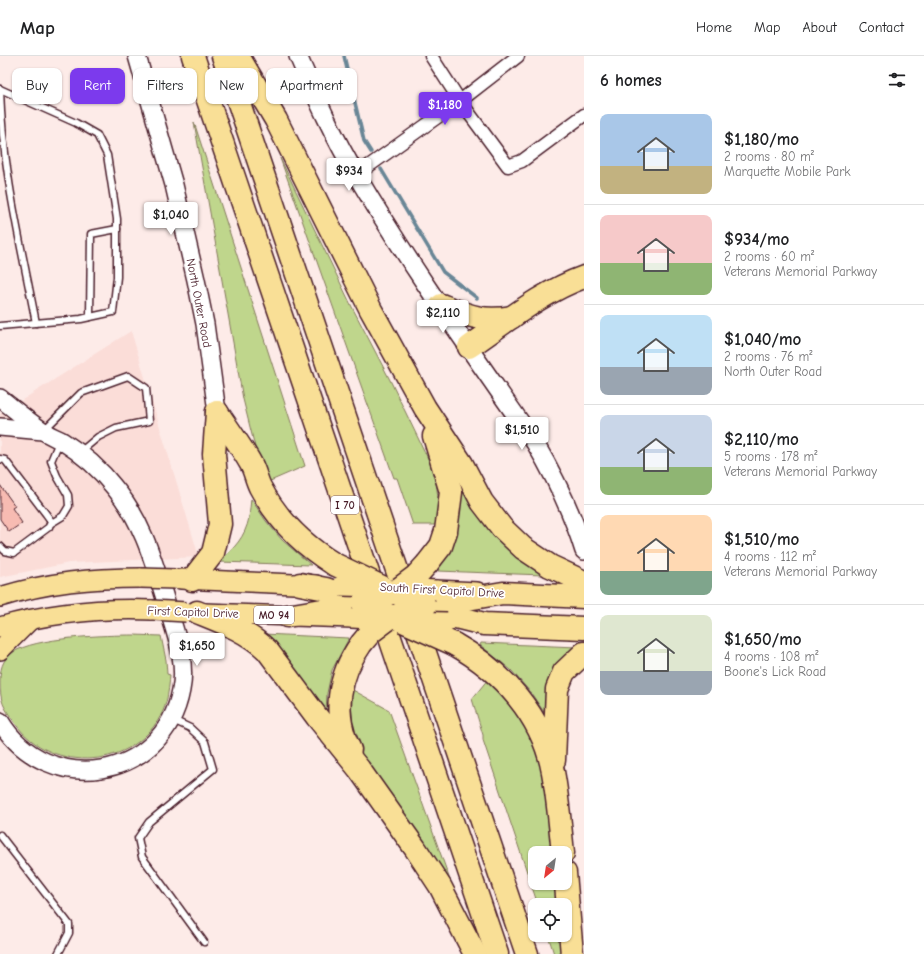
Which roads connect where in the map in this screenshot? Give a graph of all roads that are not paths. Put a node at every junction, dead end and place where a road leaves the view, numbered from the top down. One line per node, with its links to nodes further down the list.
1 (137, 56): 22 (street, North Outer Road)
2 (192, 56): 56 (highway, I 70)
3 (223, 56): 57 (highway, I 70)
4 (238, 56): 21 (highway)
5 (298, 56): 11 (street)
6 (431, 56): 9 (street)
7 (518, 56): 9 (street)
8 (0, 89): 12 (lane); 17 (lane)
9 (460, 101): 10 (street); 11 (street)
10 (584, 115)
11 (356, 175): 14 (street)
12 (117, 229): 16 (lane); 16 (lane)
13 (584, 277): 15 (highway)
14 (441, 305): 15 (highway); 19 (street)
15 (513, 316): 19 (highway)
16 (90, 317): 17 (lane)
17 (36, 323): 18 (lane)
18 (0, 326)
19 (469, 347): 30 (street)
20 (0, 398): 24 (street)
21 (425, 408): 33 (highway); 34 (highway, bridge)
22 (217, 412): 31 (highway); 34 (highway, bridge)
23 (0, 428): 24 (street)
24 (43, 431): 25 (street); 26 (lane)
25 (60, 440): 26 (street); 28 (lane)
26 (79, 453): 46 (street)
27 (2, 460): 28 (lane)
28 (50, 524): 29 (lane)
29 (0, 546)
30 (584, 551)
31 (184, 579): 32 (main road); 35 (main road, bridge)
32 (300, 584): 36 (highway)
33 (577, 587): 37 (highway, South First Capitol Drive)
34 (392, 589): 36 (highway, bridge); 37 (highway, bridge)
35 (0, 597)
36 (349, 601): 39 (highway); 41 (highway, bridge)
37 (438, 607): 41 (highway, South First Capitol Drive, bridge); 43 (highway)
38 (191, 612): 39 (main road, First Capitol Drive / MO 94); 40 (main road, First Capitol Drive, bridge); 48 (highway)
39 (287, 616)
40 (31, 619): 42 (main road, First Capitol Drive); 44 (main road)
41 (394, 619): 48 (highway, South First Capitol Drive, bridge); 49 (highway, bridge)
42 (0, 627)
43 (581, 628)
44 (0, 650)
45 (583, 654): 49 (highway)
46 (171, 719): 47 (street); 53 (lane)
47 (0, 721)
48 (359, 769): 55 (highway)
49 (553, 771): 51 (highway)
50 (0, 835): 54 (lane)
51 (562, 846)
52 (566, 890): 58 (highway)
53 (204, 942)
54 (58, 954)
55 (475, 954)
56 (497, 954)
57 (527, 954)
58 (572, 954)

